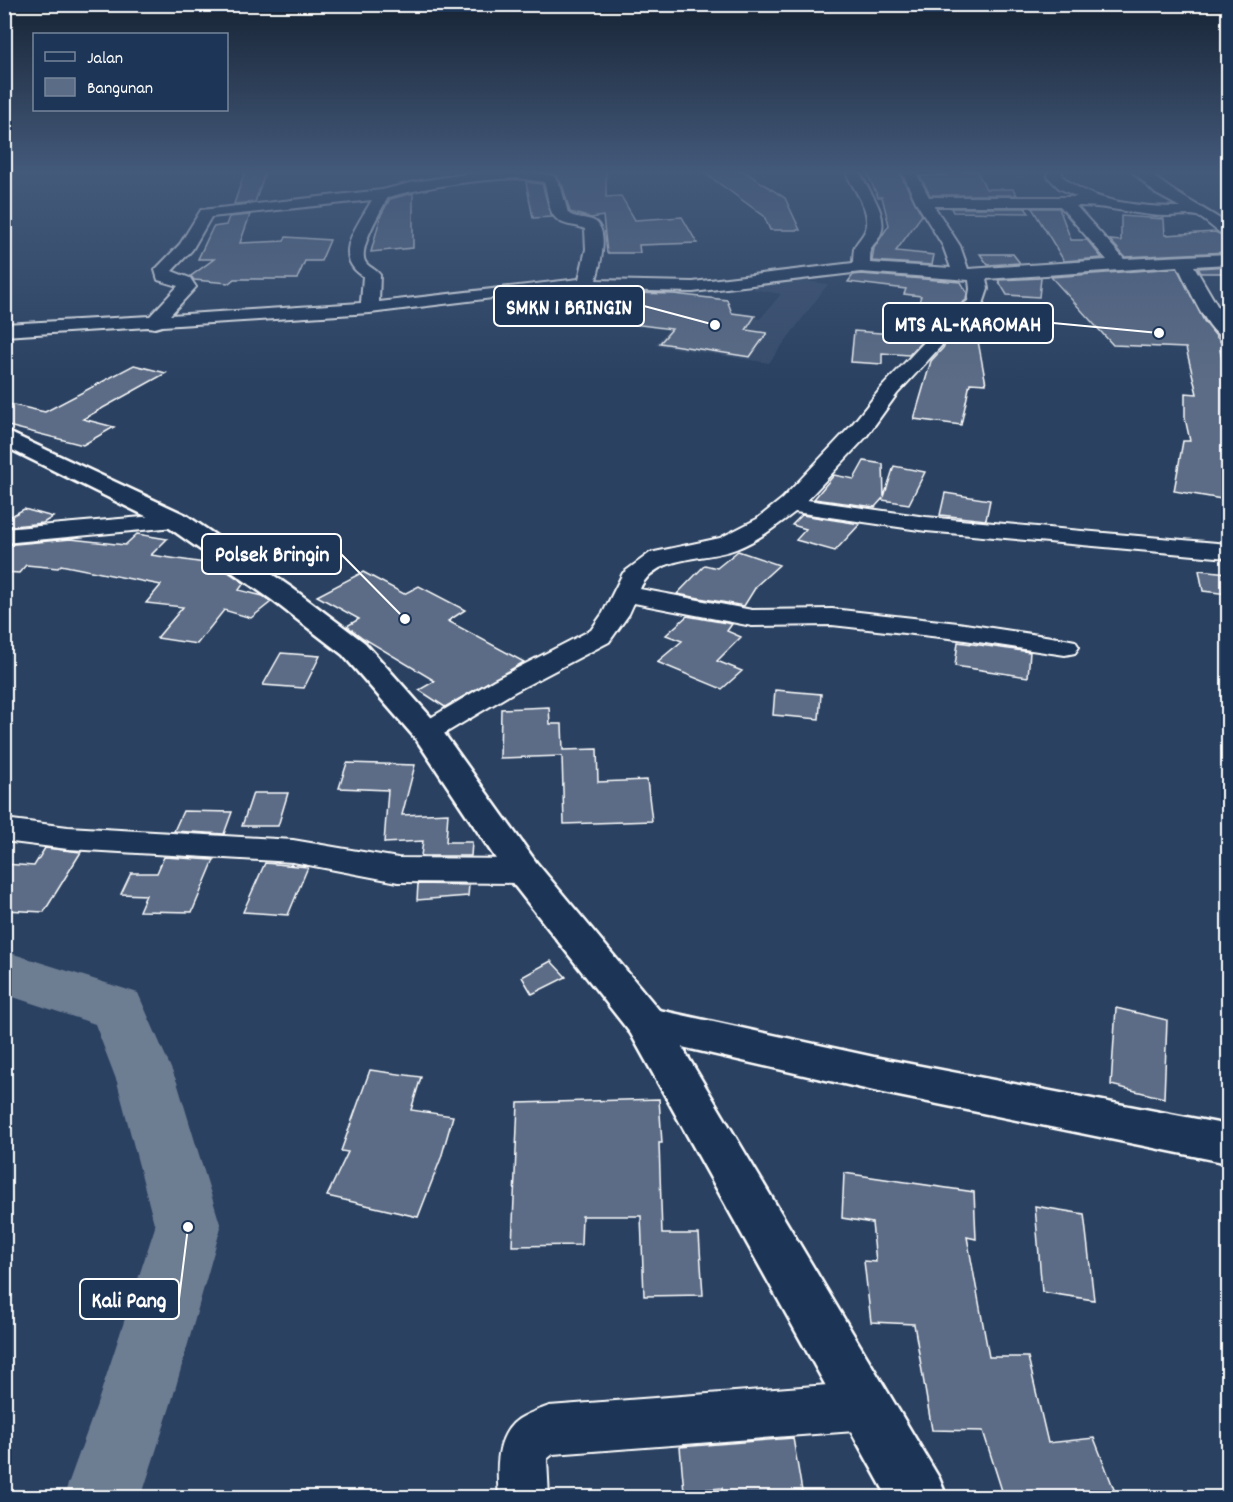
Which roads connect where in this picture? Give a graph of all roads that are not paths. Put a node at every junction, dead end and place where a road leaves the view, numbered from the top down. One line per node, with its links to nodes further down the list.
1 (189, 241): 14 (street)
2 (358, 241): 13 (street)
3 (596, 241): 12 (street)
4 (866, 241): 10 (street)
5 (948, 241): 11 (street)
6 (1100, 241): 9 (street)
7 (1228, 259): 8 (street)
8 (1183, 261): 9 (street); 16 (street)
9 (1120, 264): 11 (street)
10 (861, 267): 11 (street); 12 (street)
11 (969, 275): 18 (street)
12 (586, 284): 13 (street)
13 (370, 308): 14 (street)
14 (155, 322): 15 (street)
15 (4, 330)
16 (1228, 335)
17 (4, 437): 19 (street)
18 (790, 504): 21 (street); 22 (street)
19 (177, 521): 20 (street); 24 (street)
20 (4, 536)
21 (1228, 551)
22 (625, 594): 23 (street); 24 (street)
23 (1065, 647)
24 (427, 732): 26 (street)
25 (4, 830): 26 (street)
26 (523, 871): 27 (street)
27 (646, 1023): 28 (street); 29 (street)
28 (1228, 1144)
29 (868, 1406): 30 (street); 31 (street)
30 (524, 1497)
31 (919, 1497)

